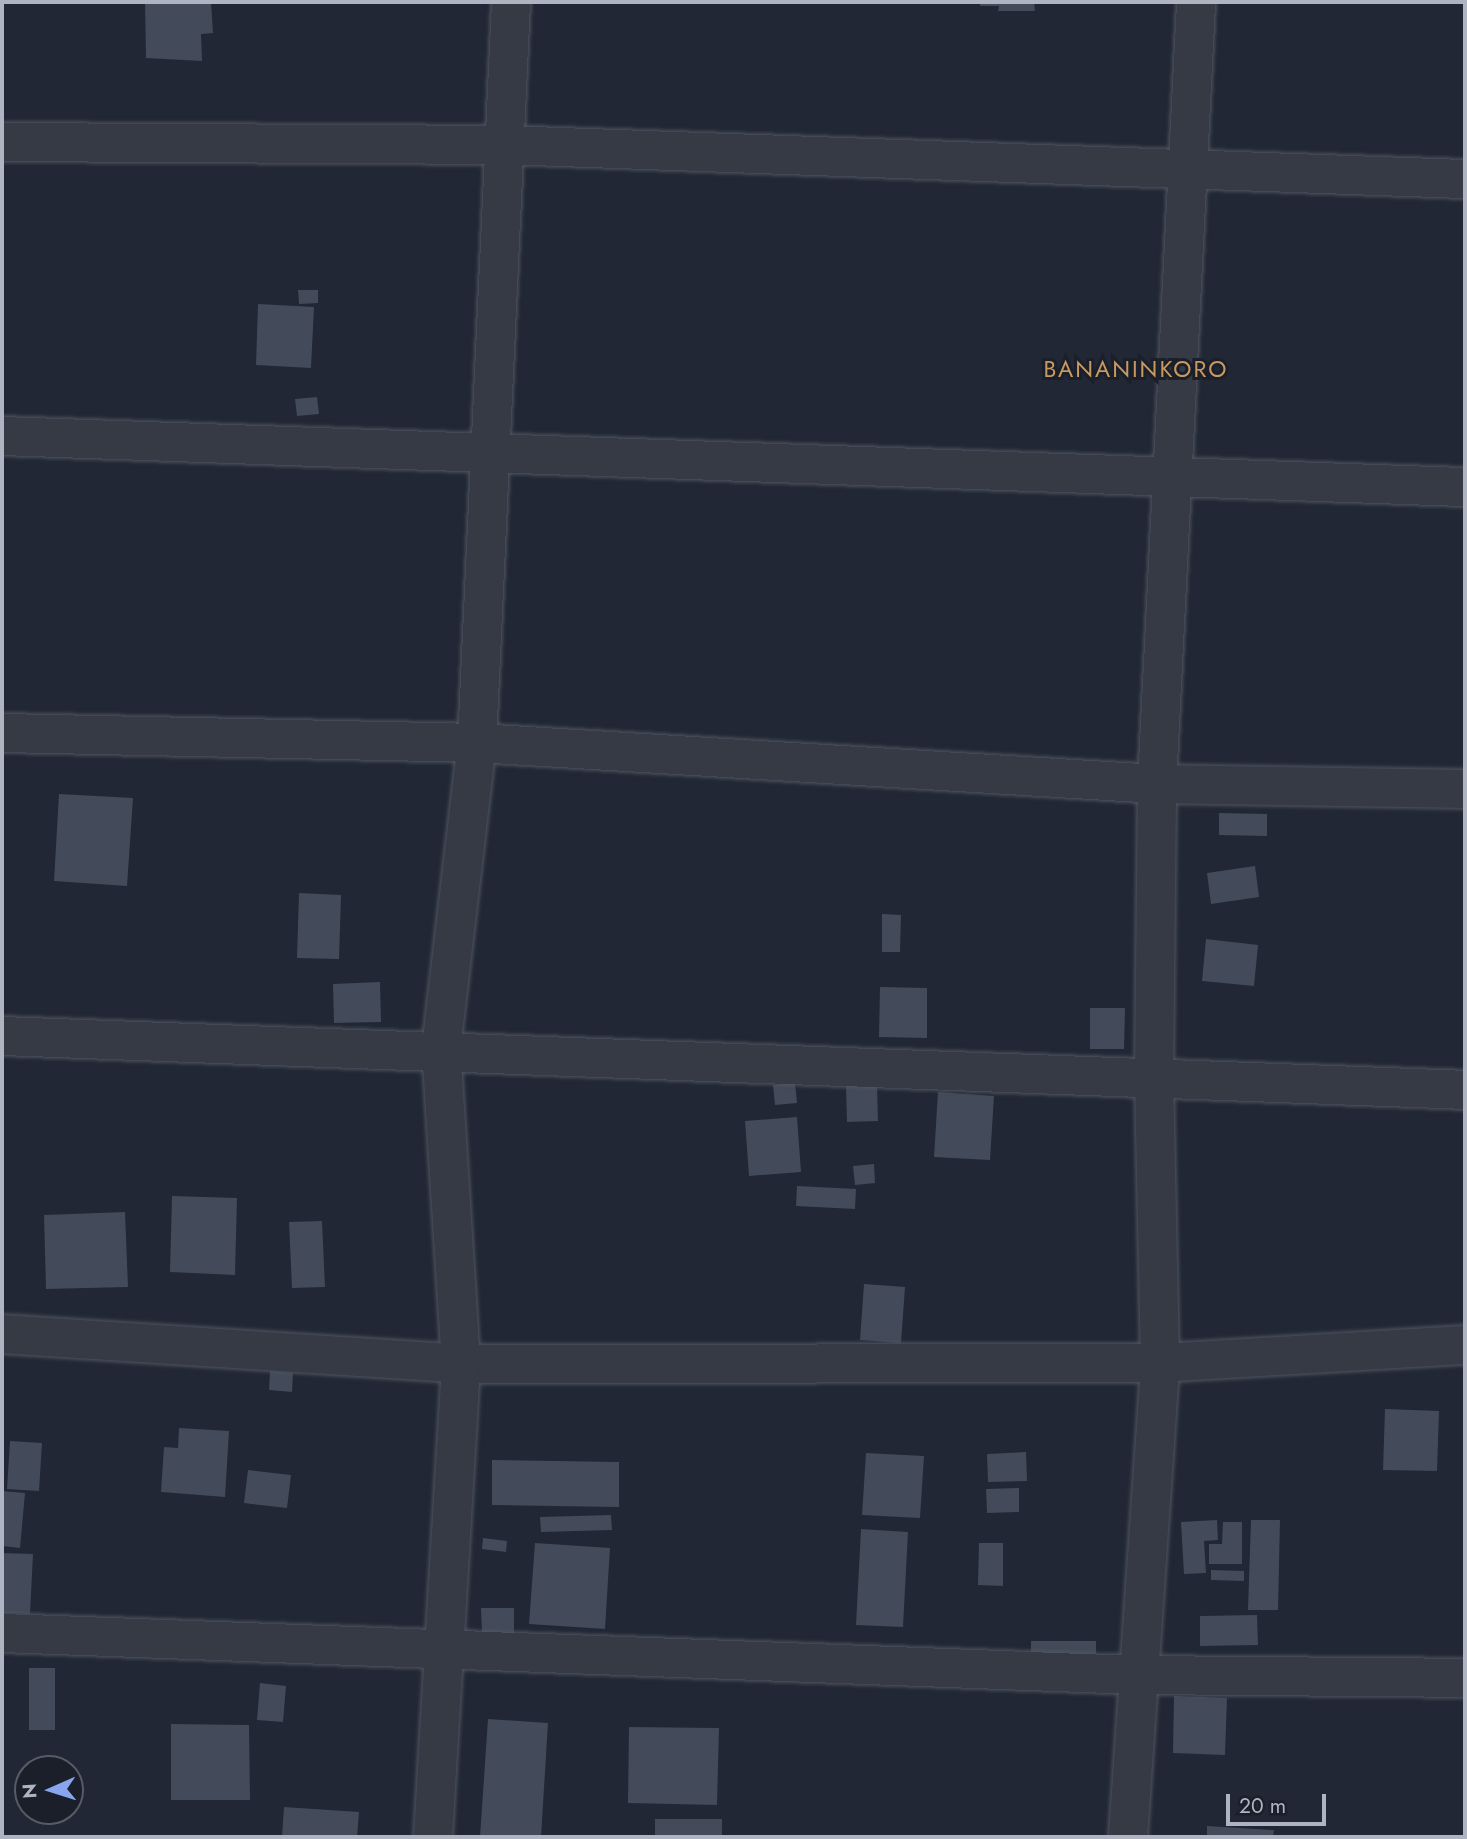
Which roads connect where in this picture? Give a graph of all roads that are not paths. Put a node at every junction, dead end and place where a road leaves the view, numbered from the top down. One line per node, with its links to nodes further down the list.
1 (510, 2): 4 (street)
2 (1196, 2): 5 (street)
3 (2, 142): 4 (street)
4 (504, 145): 5 (street); 8 (street)
5 (1188, 171): 6 (street); 9 (street)
6 (1465, 179)
7 (2, 436): 8 (street)
8 (490, 454): 9 (street); 12 (street)
9 (1172, 478): 10 (street); 13 (street)
10 (1465, 487)
11 (2, 733): 12 (street)
12 (477, 743): 13 (street); 16 (street)
13 (1157, 784): 14 (street); 17 (street)
14 (1465, 789)
15 (2, 1036): 16 (street)
16 (441, 1049): 17 (street); 22 (street)
17 (1154, 1076): 18 (street); 21 (street)
18 (1465, 1090)
19 (2, 1334): 22 (street)
20 (1465, 1345): 21 (street)
21 (1160, 1363): 22 (street); 25 (street)
22 (461, 1364): 24 (street)
23 (2, 1633): 24 (street)
24 (444, 1650): 25 (street); 27 (street)
25 (1137, 1675): 26 (street); 28 (street)
26 (1465, 1678)
27 (433, 1837)
28 (1128, 1837)

